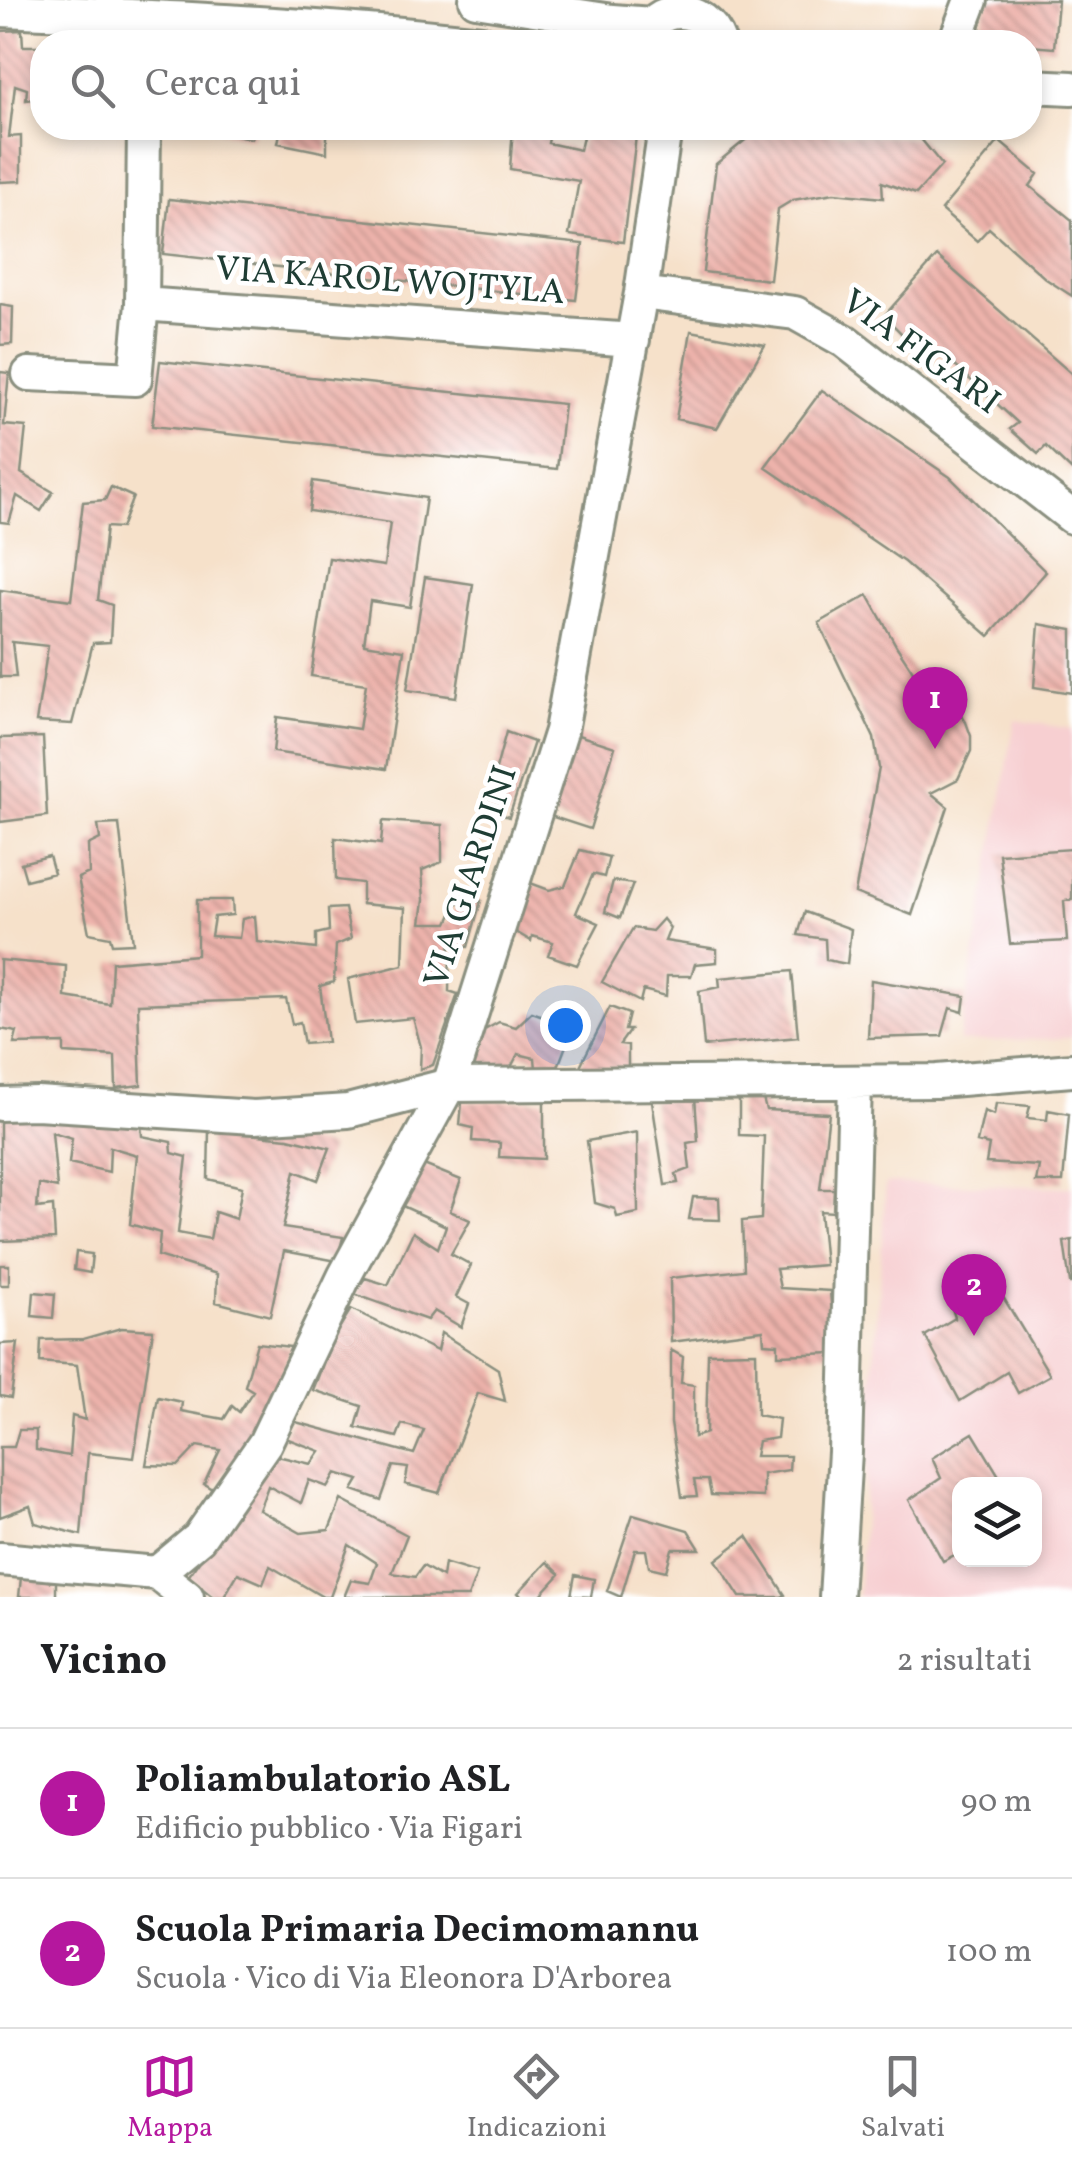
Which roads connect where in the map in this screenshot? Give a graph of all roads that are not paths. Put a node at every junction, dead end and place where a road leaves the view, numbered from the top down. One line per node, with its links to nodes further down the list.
1 (476, 0): 5 (street)
2 (971, 0): 9 (street)
3 (0, 10): 6 (street)
4 (307, 13): 6 (street); 7 (street)
5 (660, 19): 8 (street)
6 (145, 30)
7 (409, 30)
8 (712, 30)
9 (960, 30)
10 (1042, 87): 11 (street)
11 (1072, 88)
12 (144, 140): 15 (street)
13 (663, 140): 14 (street, VIA GIARDINI)
14 (642, 292): 16 (street, VIA GIARDINI); 18 (street, VIA FIGARI)
15 (142, 304): 16 (street, VIA KAROL WOJTYLA); 17 (street)
16 (632, 340): 21 (street, VIA GIARDINI)
17 (29, 374)
18 (1072, 517)
19 (1072, 1070): 20 (street)
20 (854, 1082): 21 (street); 26 (street)
21 (449, 1085): 22 (street); 24 (street, VIA GIARDINI)
22 (0, 1104)
23 (0, 1558): 24 (street)
24 (157, 1573): 25 (street)
25 (187, 1597)
26 (836, 1597)

